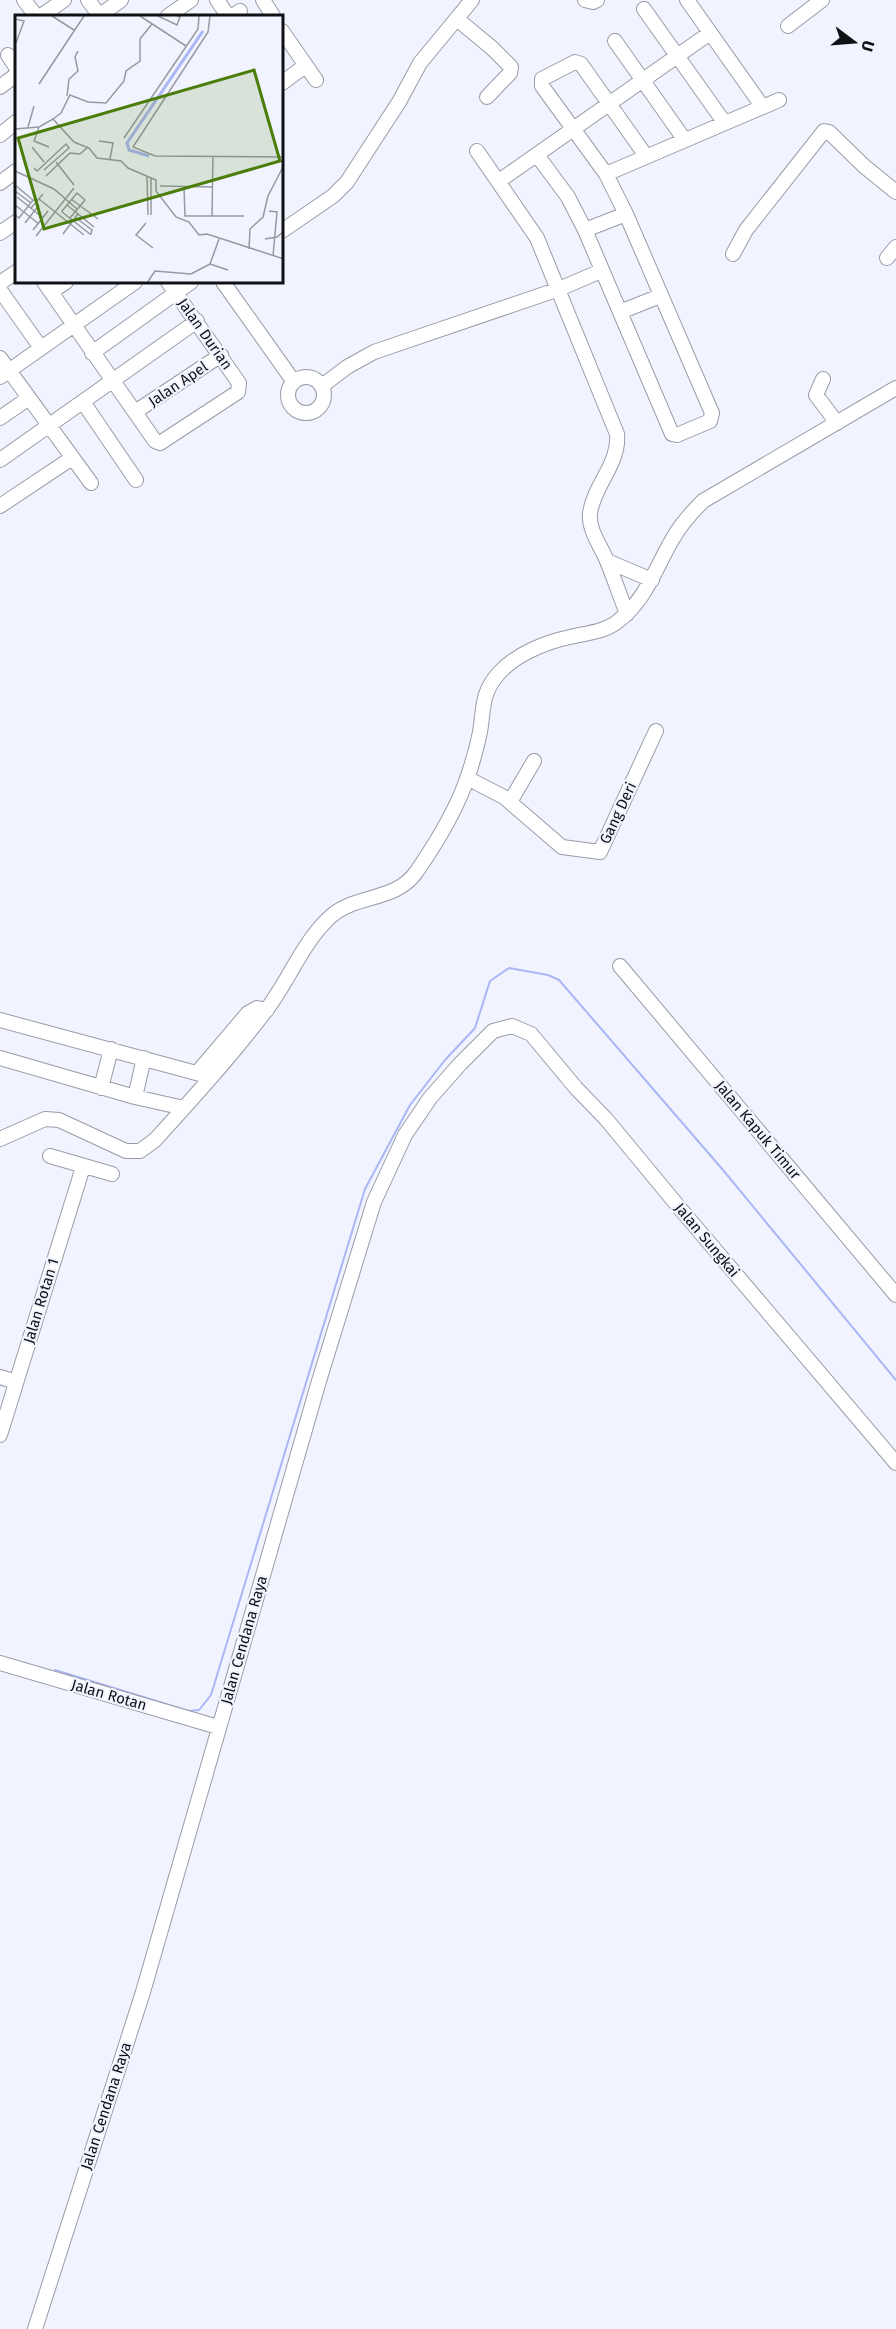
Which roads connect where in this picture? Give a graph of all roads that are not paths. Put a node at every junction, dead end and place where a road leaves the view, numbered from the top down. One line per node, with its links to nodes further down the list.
1 (24, 0): 14 (street)
2 (64, 0): 15 (street)
3 (88, 0): 16 (street)
4 (121, 0): 17 (street)
5 (191, 0): 18 (street)
6 (217, 0): 19 (street)
7 (262, 0): 20 (street)
8 (472, 0): 21 (street)
9 (585, 0): 10 (street)
10 (597, 0)
11 (687, 0): 23 (street)
12 (822, 0): 22 (street)
13 (644, 9): 27 (street)
14 (35, 15)
15 (42, 15)
16 (99, 15)
17 (101, 15)
18 (169, 15)
19 (234, 15)
20 (272, 15)
21 (458, 19): 35 (street); 54 (street)
22 (788, 26)
23 (710, 33): 27 (street); 38 (street)
24 (284, 35): 29 (street)
25 (615, 41): 33 (street)
26 (8, 55): 28 (street)
27 (676, 56): 33 (street); 39 (street)
28 (15, 66)
29 (305, 66): 31 (street); 32 (street)
30 (15, 76): 34 (street)
31 (316, 80)
32 (284, 81)
33 (644, 81): 37 (street); 43 (street)
34 (0, 87)
35 (486, 97)
36 (779, 100): 38 (street)
37 (609, 104): 41 (street); 41 (street); 46 (street)
38 (762, 106): 39 (street)
39 (724, 122): 43 (street)
40 (15, 124): 42 (street)
41 (574, 130): 45 (street); 48 (street)
42 (0, 135)
43 (684, 140): 46 (street)
44 (477, 150): 49 (street)
45 (537, 155): 49 (street); 55 (street)
46 (646, 156): 48 (street)
47 (15, 172): 50 (street)
48 (606, 174): 52 (street)
49 (500, 181): 65 (street)
50 (0, 183)
51 (896, 192): 57 (street)
52 (626, 214): 55 (street); 67 (street)
53 (15, 223): 56 (street)
54 (284, 230)
55 (585, 230): 58 (street)
56 (0, 233)
57 (733, 254)
58 (601, 271): 65 (street); 68 (street)
59 (15, 273): 60 (street)
60 (0, 284)
61 (132, 284): 70 (street)
62 (224, 284): 78 (street)
63 (47, 287): 70 (street)
64 (172, 287): 69 (street, Jalan Durian); 72 (street)
65 (559, 289): 79 (street); 92 (street)
66 (0, 290): 71 (street)
67 (660, 296): 68 (street); 68 (street)
68 (620, 312)
69 (198, 321): 73 (street, Jalan Durian); 77 (street)
70 (74, 324): 71 (street); 72 (street)
71 (41, 348): 75 (street)
72 (92, 353): 77 (street)
73 (221, 355): 83 (street, Jalan Apel); 83 (street, Jalan Durian)
74 (0, 358): 75 (street)
75 (5, 374): 81 (street)
76 (823, 379): 85 (street)
77 (112, 381): 82 (street); 83 (street)
78 (294, 381): 79 (street); 79 (street)
79 (322, 386)
80 (896, 388): 85 (street)
81 (29, 398): 84 (street); 86 (street)
82 (83, 402): 86 (street); 89 (street)
83 (135, 412)
84 (0, 418)
85 (837, 423): 93 (street)
86 (49, 426): 87 (street); 88 (street)
87 (72, 458): 90 (street); 91 (street)
88 (0, 460)
89 (136, 480)
90 (91, 483)
91 (0, 506)
92 (607, 561): 93 (street); 94 (street)
93 (652, 580): 94 (street)
94 (627, 614): 97 (street)
95 (656, 731): 98 (street, Gang Deri)
96 (534, 761): 98 (street)
97 (467, 778): 98 (street, Gang Deri); 105 (street)
98 (510, 802)
99 (620, 966): 113 (street, Jalan Kapuk Timur)
100 (0, 1020): 102 (street)
101 (512, 1026): 117 (street, Jalan Sungkai); 119 (street, Jalan Cendana Raya)
102 (111, 1049): 104 (street); 106 (street)
103 (0, 1058): 106 (street)
104 (144, 1058): 105 (street); 107 (street)
105 (204, 1075): 108 (street)
106 (101, 1088): 107 (street)
107 (135, 1097): 108 (street)
108 (184, 1108): 109 (street)
109 (0, 1139)
110 (50, 1156): 111 (street)
111 (83, 1167): 112 (street); 115 (street, Jalan Rotan 1)
112 (112, 1174)
113 (896, 1295)
114 (0, 1377): 115 (street)
115 (16, 1382): 116 (street, Jalan Rotan 1)
116 (0, 1435)
117 (896, 1463)
118 (0, 1663): 119 (street, Jalan Rotan)
119 (218, 1727): 120 (street, Jalan Cendana Raya)
120 (34, 2329)

